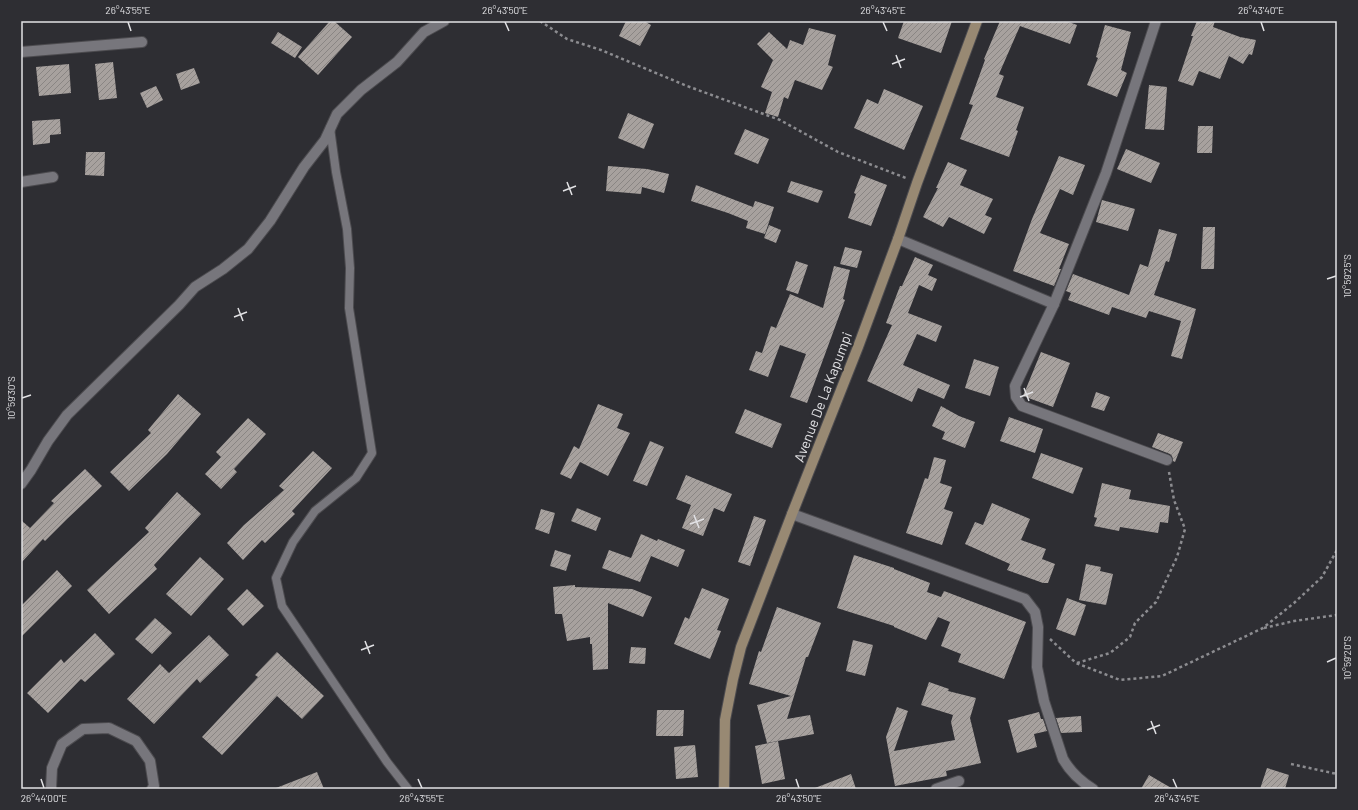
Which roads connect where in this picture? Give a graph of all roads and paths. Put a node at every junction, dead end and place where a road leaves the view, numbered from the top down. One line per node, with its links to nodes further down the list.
1 (444, 21): 7 (street)
2 (540, 21): 10 (path)
3 (977, 21): 10 (main road, Avenue De La Kapumpi)
4 (1156, 21): 12 (street)
5 (142, 42): 6 (street)
6 (21, 52)
7 (330, 128): 14 (street); 26 (lane)
8 (53, 177): 9 (street)
9 (21, 182)
10 (917, 182): 11 (main road, Avenue De La Kapumpi)
11 (898, 239): 12 (street); 15 (main road, Avenue De La Kapumpi)
12 (1054, 304): 13 (street)
13 (1167, 460): 20 (path)
14 (21, 484)
15 (792, 514): 18 (street); 27 (main road, Avenue De La Kapumpi)
16 (1337, 550): 19 (path)
17 (1337, 616): 19 (path)
18 (1038, 627): 20 (path); 29 (street)
19 (1263, 628): 20 (path)
20 (1076, 663)
21 (1291, 764): 22 (path)
22 (1337, 774)
23 (959, 781): 28 (street)
24 (51, 789): 25 (street)
25 (152, 789)
26 (408, 789)
27 (724, 789)
28 (936, 789)
29 (1093, 789)

